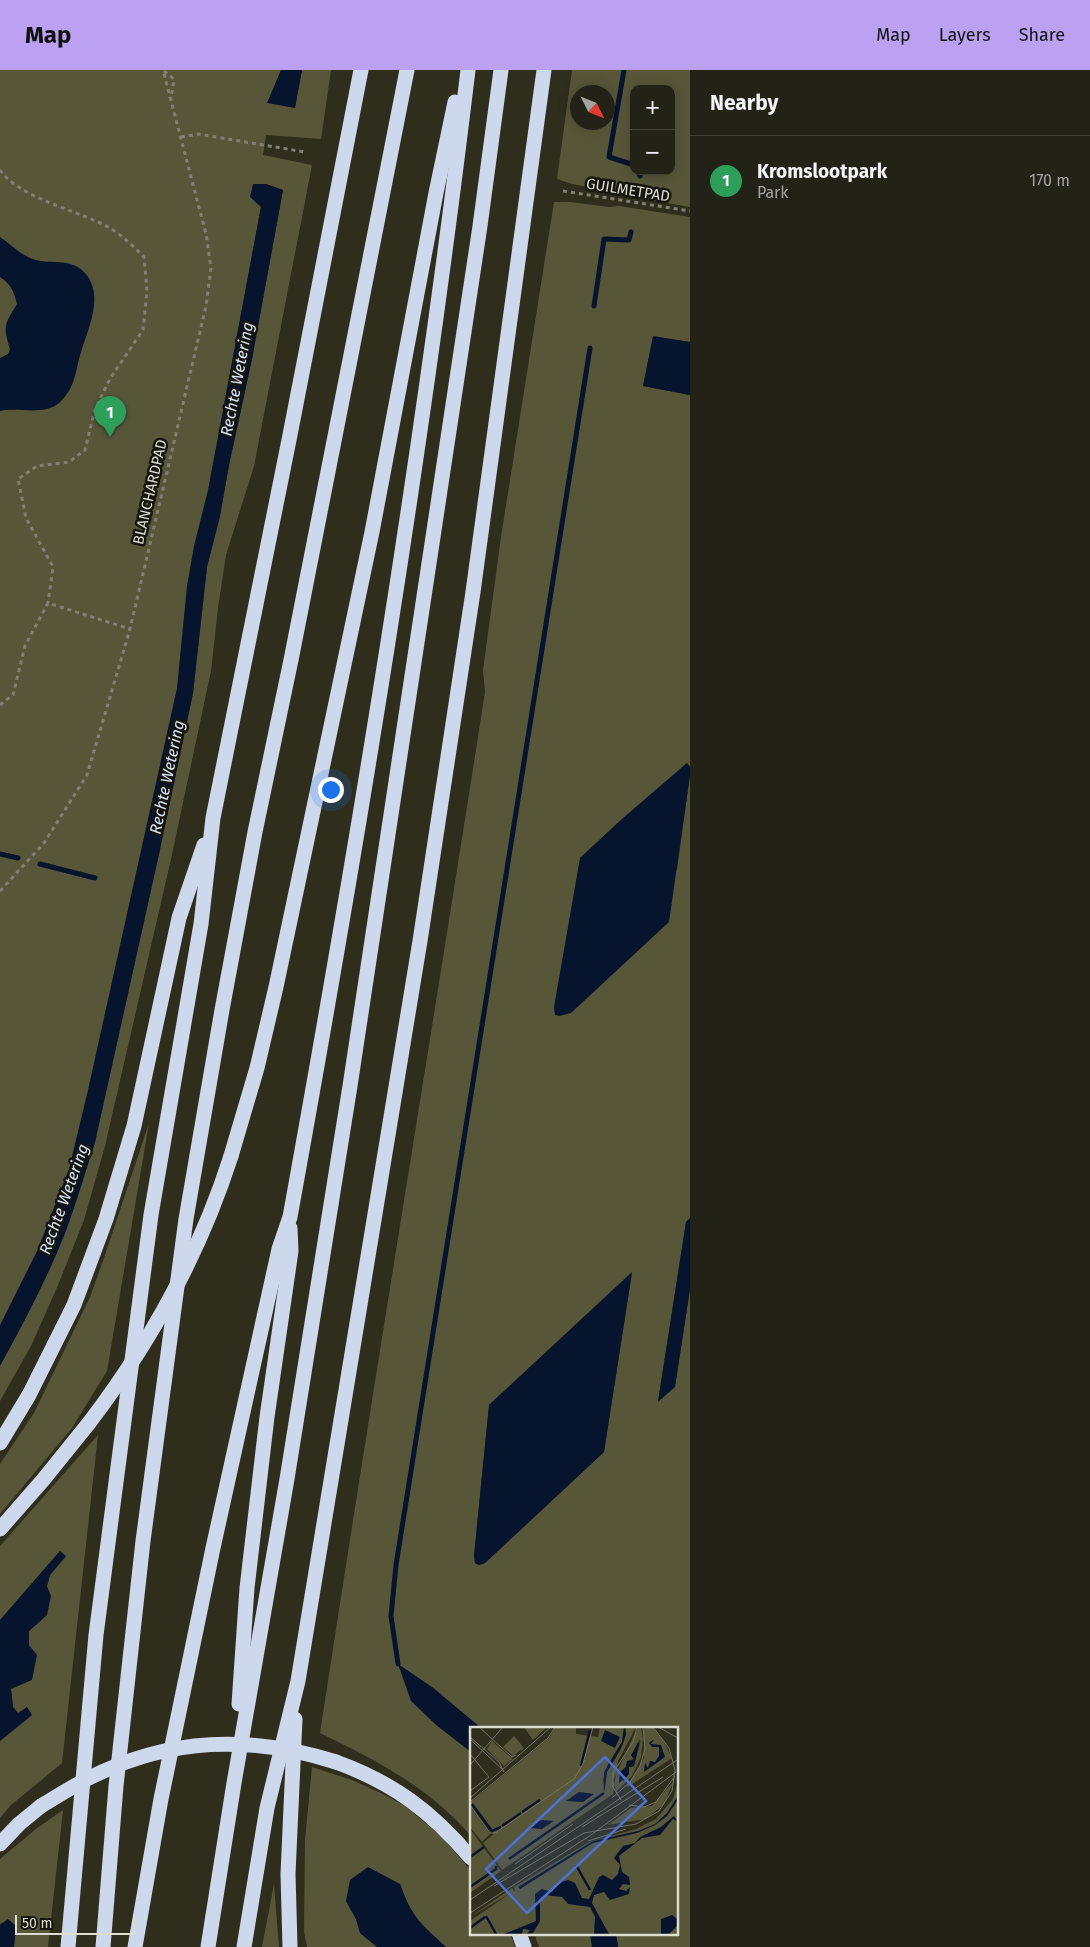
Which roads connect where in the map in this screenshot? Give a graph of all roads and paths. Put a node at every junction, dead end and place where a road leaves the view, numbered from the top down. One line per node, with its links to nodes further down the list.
1 (163, 70): 8 (path, BLANCHARDPAD); 8 (path)
2 (360, 70): 17 (highway)
3 (407, 70): 28 (highway)
4 (462, 70): 21 (highway, bridge)
5 (468, 70): 19 (highway)
6 (501, 70): 23 (highway)
7 (544, 70): 22 (highway)
8 (171, 102): 9 (path, BLANCHARDPAD)
9 (181, 137): 10 (path); 15 (path, BLANCHARDPAD)
10 (305, 152)
11 (0, 170): 14 (path)
12 (563, 191): 13 (path, GUILMETPAD)
13 (690, 211)
14 (48, 604): 15 (path); 16 (path)
15 (130, 630): 18 (path, BLANCHARDPAD)
16 (0, 705)
17 (213, 818): 20 (highway); 27 (highway)
18 (0, 891)
19 (290, 1216): 23 (highway); 29 (highway)
20 (0, 1443)
21 (0, 1529)
22 (298, 1681): 31 (highway); 32 (highway)
23 (234, 1783): 30 (highway)
24 (0, 1844): 25 (highway, bridge)
25 (470, 1857)
26 (519, 1934): 33 (highway)
27 (68, 1947)
28 (103, 1947)
29 (135, 1947)
30 (208, 1947)
31 (244, 1947)
32 (290, 1947)
33 (524, 1947)

